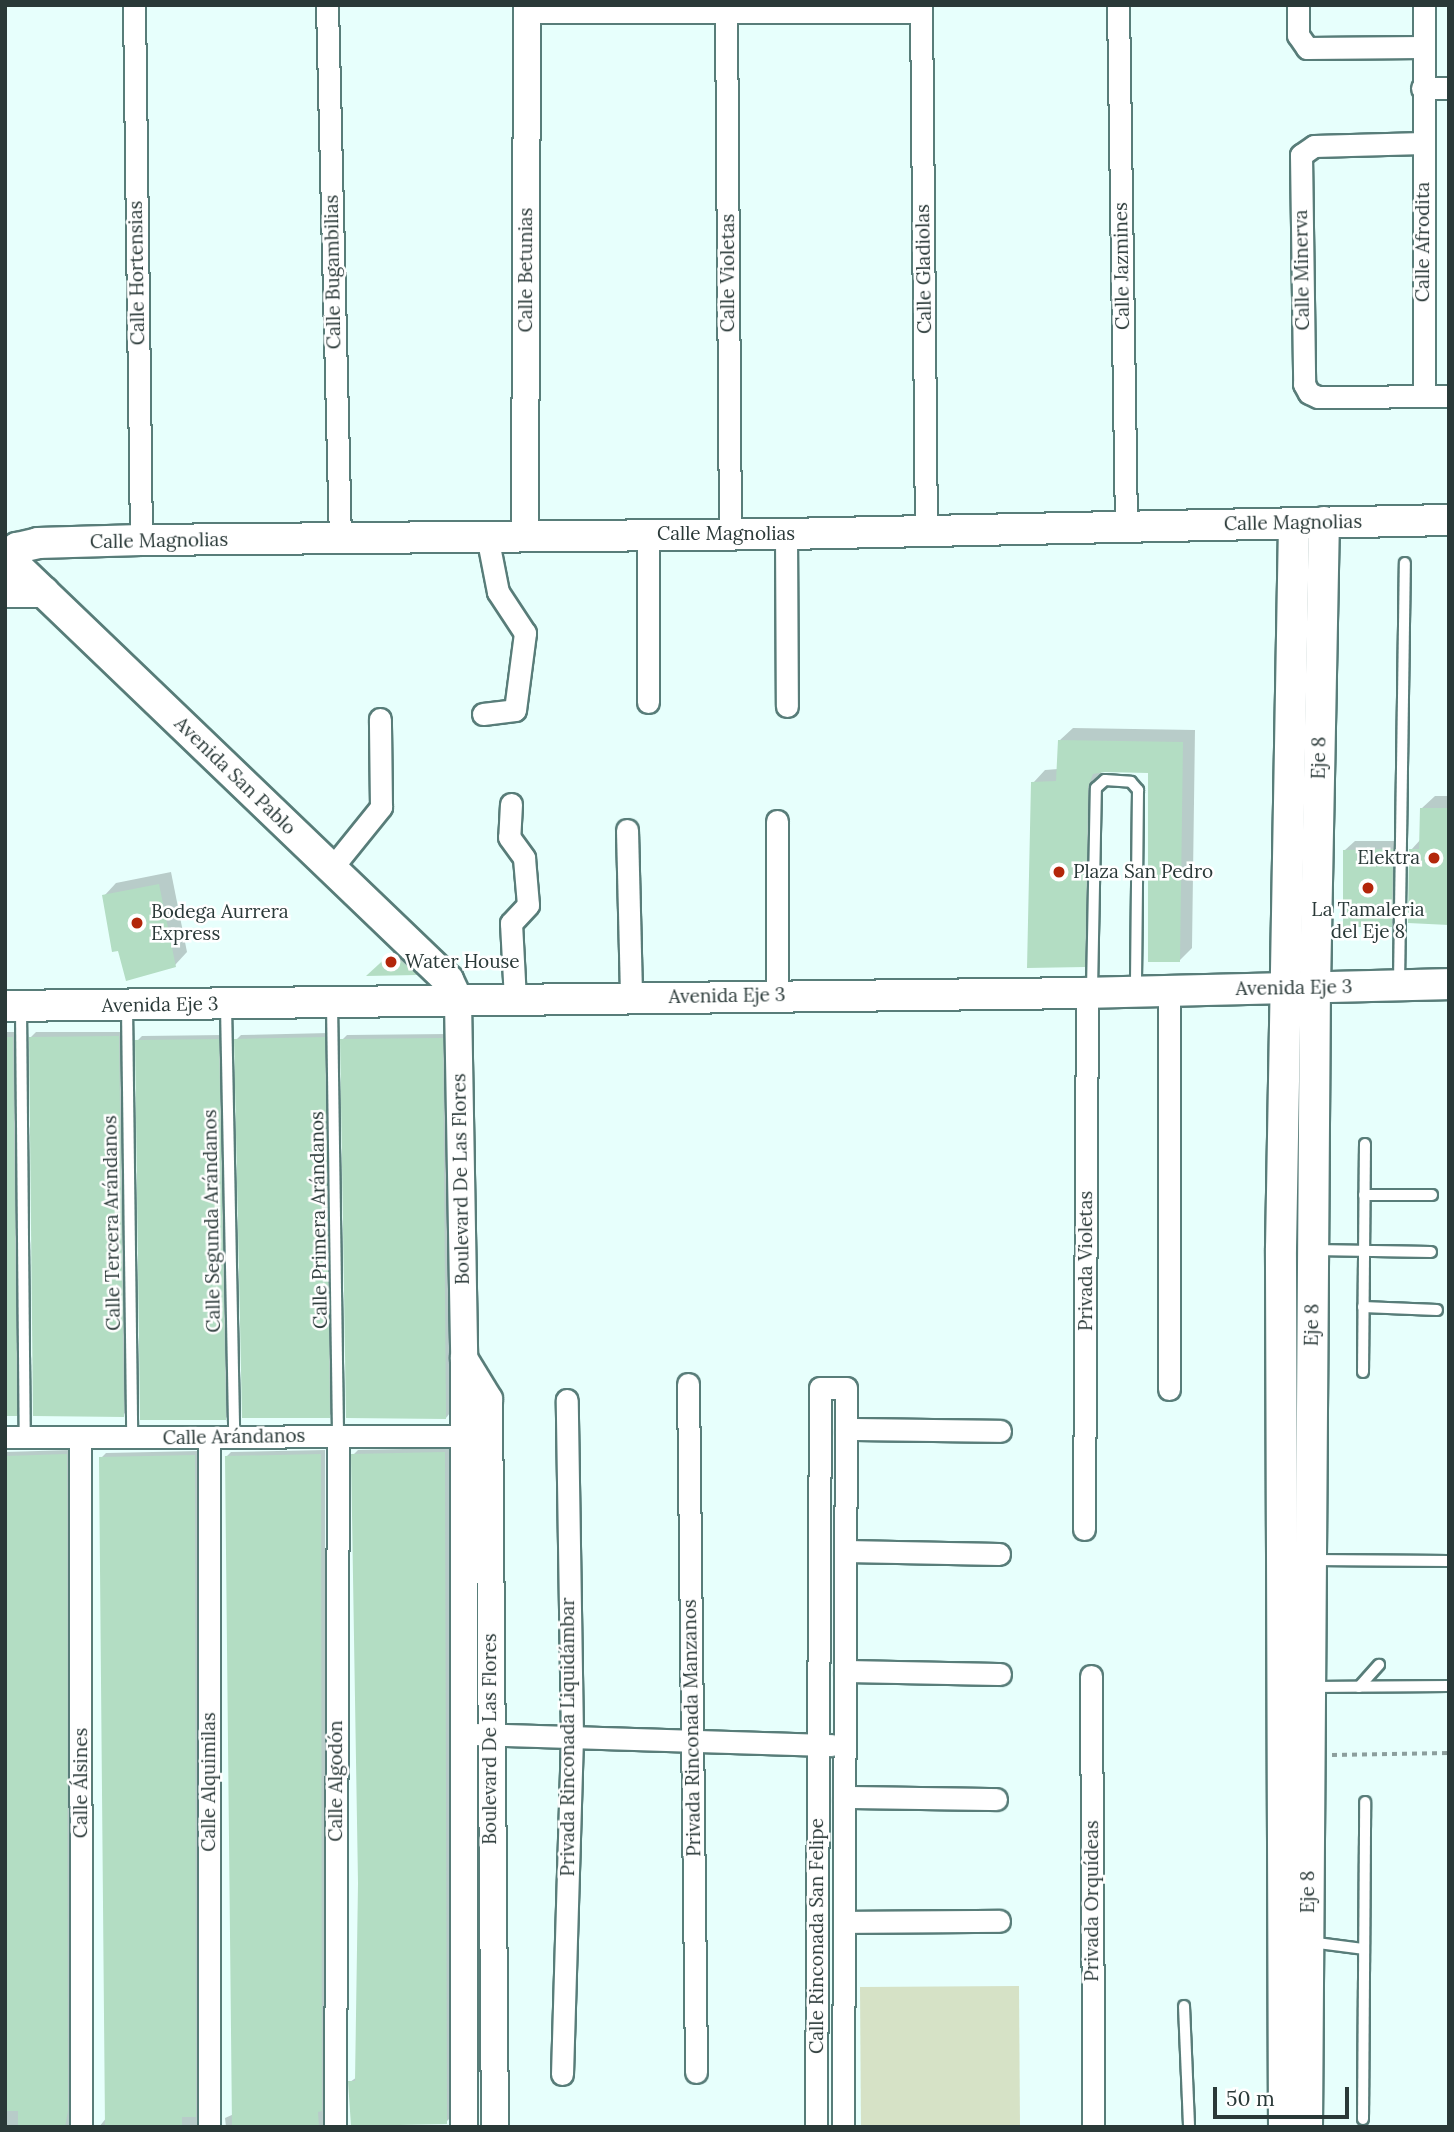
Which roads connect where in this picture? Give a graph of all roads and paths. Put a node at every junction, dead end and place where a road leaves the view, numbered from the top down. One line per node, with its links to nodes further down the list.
1 (134, 5): 25 (street, Calle Hortensias)
2 (327, 5): 26 (street, Calle Bugambilias)
3 (1118, 5): 18 (street, Calle Jazmines)
4 (1298, 5): 9 (street)
5 (1424, 5): 9 (street, Calle Afrodita)
6 (527, 9): 8 (street); 24 (street, Calle Betunias)
7 (921, 9): 8 (street); 19 (street, Calle Gladiolas)
8 (726, 12): 21 (street, Calle Violetas)
9 (1422, 47): 10 (street, Calle Afrodita)
10 (1422, 88): 11 (street); 12 (street, Calle Afrodita)
11 (1449, 88)
12 (1423, 143): 13 (street, Calle Afrodita); 13 (street, Calle Minerva)
13 (1424, 396): 14 (street)
14 (1449, 396)
15 (1449, 520): 16 (main road, Calle Magnolias)
16 (1324, 522): 17 (main road, Calle Magnolias); 41 (main road, Eje 8)
17 (1294, 523): 18 (main road, Calle Magnolias); 41 (main road, Eje 8)
18 (1126, 527): 19 (main road, Calle Magnolias)
19 (926, 532): 22 (main road, Calle Magnolias)
20 (648, 534): 21 (main road, Calle Magnolias); 24 (main road, Calle Magnolias); 31 (street)
21 (730, 534): 22 (main road, Calle Magnolias)
22 (786, 534): 32 (street)
23 (487, 536): 24 (main road, Calle Magnolias); 26 (main road, Calle Magnolias); 33 (street)
24 (525, 536)
25 (141, 540): 26 (main road, Calle Magnolias); 27 (main road, Calle Magnolias)
26 (340, 540)
27 (6, 556): 30 (main road, Avenida San Pablo)
28 (1405, 563): 40 (lane)
29 (5, 592): 30 (main road)
30 (44, 592): 38 (main road, Avenida San Pablo)
31 (648, 702)
32 (787, 706)
33 (482, 713)
34 (380, 719): 38 (street)
35 (511, 804): 47 (street)
36 (777, 821): 45 (street)
37 (626, 830): 46 (street)
38 (331, 869): 48 (main road, Avenida San Pablo)
39 (1449, 984): 40 (main road, Avenida Eje 3)
40 (1399, 986): 41 (main road, Avenida Eje 3)
41 (1301, 987): 43 (main road, Avenida Eje 3); 56 (main road, Eje 8); 115 (main road, Eje 8)
42 (1136, 992): 43 (main road, Avenida Eje 3); 44 (main road, Avenida Eje 3); 44 (lane)
43 (1169, 992): 64 (street)
44 (1089, 993): 45 (main road, Avenida Eje 3); 75 (street, Privada Violetas)
45 (778, 995): 46 (main road, Avenida Eje 3)
46 (631, 998): 47 (main road, Avenida Eje 3)
47 (515, 1000): 48 (main road, Avenida Eje 3)
48 (458, 1001): 50 (main road, Avenida Eje 3); 61 (street, Boulevard De Las Flores)
49 (226, 1003): 50 (main road, Avenida Eje 3); 52 (main road, Avenida Eje 3); 71 (lane, Calle Segunda Arándanos)
50 (332, 1003): 68 (lane, Calle Primera Arándanos)
51 (13, 1006): 52 (main road, Avenida Eje 3); 70 (lane)
52 (127, 1007): 74 (lane, Calle Tercera Arándanos)
53 (1365, 1144): 54 (lane)
54 (1364, 1195): 55 (lane); 57 (lane)
55 (1432, 1195)
56 (1312, 1250): 57 (lane); 78 (main road, Eje 8)
57 (1363, 1251): 58 (lane); 59 (lane)
58 (1431, 1252)
59 (1363, 1307): 60 (lane); 62 (lane)
60 (1437, 1310)
61 (464, 1358): 69 (street, Boulevard De Las Flores); 88 (street, Boulevard De Las Flores)
62 (1363, 1372)
63 (688, 1384): 90 (street, Privada Rinconada Manzanos)
64 (1169, 1389)
65 (567, 1400): 89 (street, Privada Rinconada Liquidámbar)
66 (846, 1429): 67 (street); 76 (street, Calle Rinconada San Felipe); 91 (street, Calle Rinconada San Felipe)
67 (1000, 1431)
68 (338, 1436): 69 (street, Calle Arándanos); 71 (street, Calle Arándanos); 108 (street, Calle Algodón)
69 (463, 1436): 87 (street, Boulevard De Las Flores)
70 (15, 1437): 73 (street, Calle Arándanos)
71 (234, 1437): 72 (street, Calle Arándanos)
72 (209, 1438): 74 (street, Calle Arándanos); 107 (street, Calle Alquimilas)
73 (80, 1440): 74 (street, Calle Arándanos); 106 (street, Calle Álsines)
74 (132, 1440)
75 (1084, 1529)
76 (846, 1551): 77 (street); 81 (street, Calle Rinconada San Felipe)
77 (999, 1554)
78 (1310, 1560): 79 (lane); 86 (main road, Eje 8)
79 (1449, 1561)
80 (1379, 1665): 84 (lane)
81 (845, 1671): 82 (street); 92 (street, Calle Rinconada San Felipe)
82 (1000, 1674)
83 (1091, 1676): 113 (street, Privada Orquídeas)
84 (1359, 1686): 85 (lane); 86 (lane)
85 (1449, 1686)
86 (1309, 1688): 94 (main road, Eje 8)
87 (463, 1734): 88 (street); 109 (street, Boulevard De Las Flores)
88 (490, 1734): 89 (street); 110 (street, Boulevard De Las Flores)
89 (572, 1736): 90 (street); 104 (street, Privada Rinconada Liquidámbar)
90 (693, 1740): 91 (street); 103 (street, Privada Rinconada Manzanos)
91 (818, 1744): 92 (street); 111 (street, Calle Rinconada San Felipe)
92 (844, 1745): 95 (street, Calle Rinconada San Felipe)
93 (1449, 1753): 94 (path)
94 (1309, 1756): 100 (main road, Eje 8)
95 (844, 1797): 96 (street); 99 (street, Calle Rinconada San Felipe)
96 (996, 1799)
97 (1365, 1802): 101 (lane)
98 (999, 1921): 99 (street)
99 (844, 1922): 112 (street, Calle Rinconada San Felipe)
100 (1307, 1941): 101 (lane); 116 (main road, Eje 8)
101 (1364, 1949): 105 (lane)
102 (1184, 2006): 114 (lane)
103 (696, 2072)
104 (562, 2074)
105 (1363, 2119)
106 (81, 2127)
107 (209, 2127)
108 (335, 2127)
109 (464, 2127)
110 (495, 2127)
111 (816, 2127)
112 (843, 2127)
113 (1093, 2127)
114 (1189, 2127)
115 (1284, 2127)
116 (1307, 2127)

